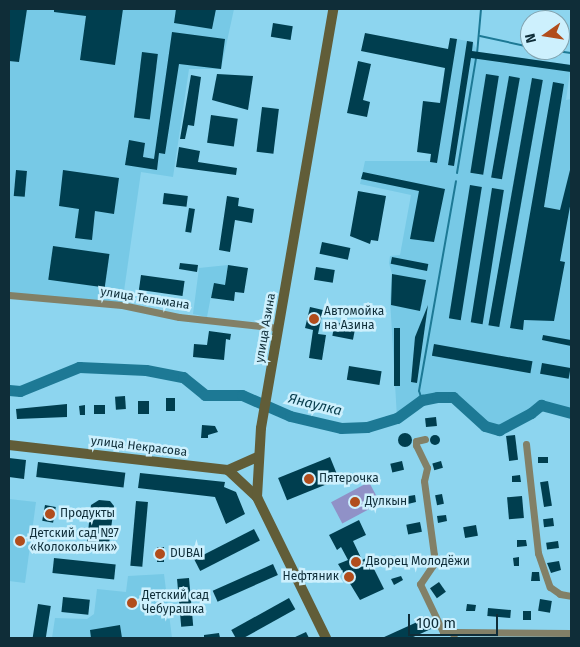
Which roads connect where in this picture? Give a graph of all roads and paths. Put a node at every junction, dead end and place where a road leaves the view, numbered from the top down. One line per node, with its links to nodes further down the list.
1 (333, 9): 3 (street, улица Азина)
2 (9, 295): 3 (street, улица Тельмана)
3 (278, 328): 7 (street, улица Азина)
4 (425, 439): 12 (street)
5 (526, 444): 10 (street)
6 (9, 445): 8 (street, улица Некрасова)
7 (257, 456): 8 (street); 9 (street, улица Азина)
8 (228, 470): 9 (street)
9 (257, 497): 13 (street, улица Азина)
10 (571, 596)
11 (571, 633): 12 (street)
12 (453, 635)
13 (326, 638)

